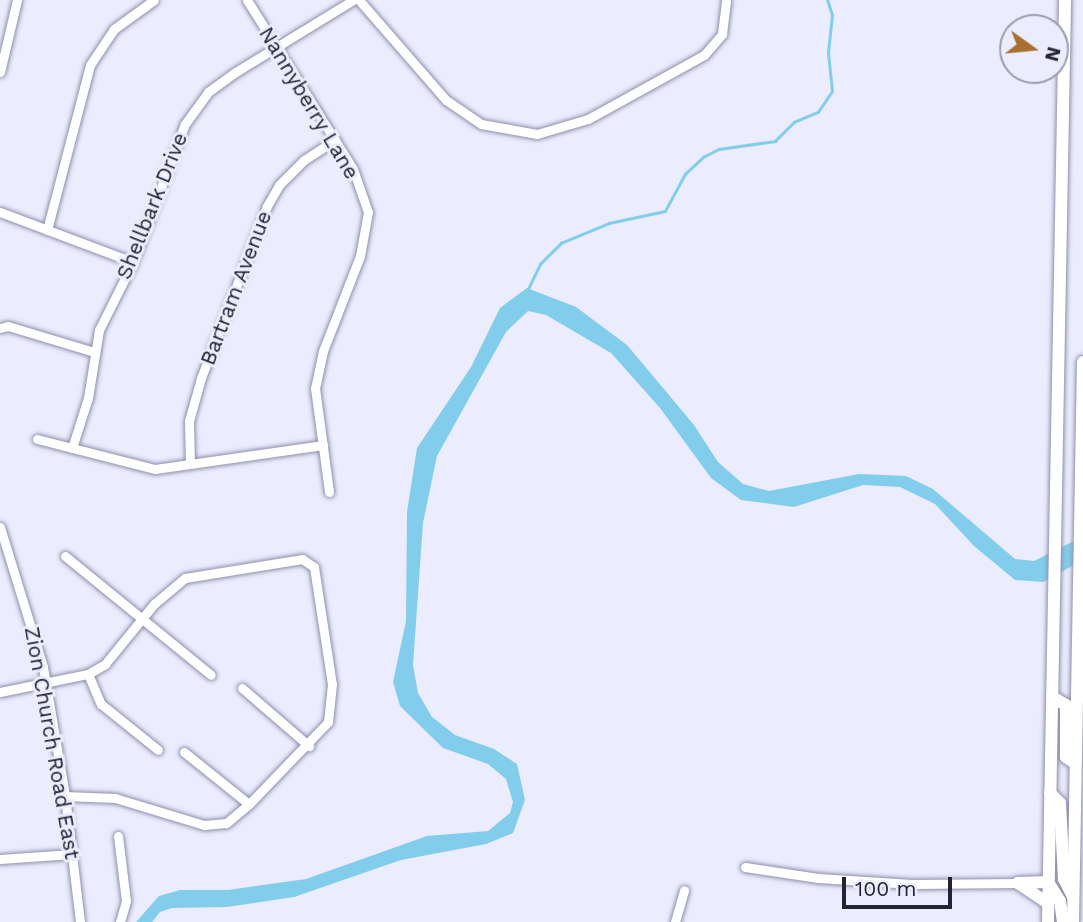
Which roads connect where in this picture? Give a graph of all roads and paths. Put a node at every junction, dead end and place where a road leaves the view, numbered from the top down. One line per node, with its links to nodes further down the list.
1 (17, 0): 9 (street)
2 (154, 0): 12 (street)
3 (247, 0): 8 (street, Nannyberry Lane)
4 (353, 0): 8 (street, Shellbark Drive)
5 (359, 0): 6 (street)
6 (726, 0)
7 (1065, 0): 31 (highway)
8 (276, 46): 10 (street, Nannyberry Lane); 13 (street, Shellbark Drive)
9 (0, 72)
10 (335, 140): 18 (street, Nannyberry Lane); 20 (street, Bartram Avenue)
11 (0, 212): 12 (street)
12 (47, 230): 13 (street)
13 (133, 262): 15 (street, Shellbark Drive)
14 (0, 328): 15 (street)
15 (94, 352): 19 (street, Shellbark Drive)
16 (1083, 362): 24 (highway)
17 (37, 439): 19 (street)
18 (323, 444): 20 (street); 21 (street, Nannyberry Lane)
19 (72, 448): 20 (street)
20 (190, 464)
21 (329, 492)
22 (0, 527): 28 (street, Zion Church Road East)
23 (65, 556): 25 (street)
24 (1081, 596): 35 (highway)
25 (142, 619): 26 (street); 27 (street); 32 (street)
26 (88, 674): 28 (street); 33 (street)
27 (211, 675)
28 (46, 683): 30 (street); 37 (street, Zion Church Road East)
29 (242, 688): 32 (street)
30 (0, 692)
31 (1052, 697): 35 (highway); 36 (highway)
32 (309, 746): 38 (street)
33 (158, 750)
34 (184, 752): 38 (street)
35 (1075, 763): 43 (highway)
36 (1050, 793): 44 (highway); 47 (highway)
37 (65, 796): 38 (street); 40 (street, Zion Church Road East)
38 (249, 804)
39 (118, 836): 50 (street)
40 (72, 854): 41 (street); 49 (street, Zion Church Road East)
41 (0, 859)
42 (745, 867): 45 (street)
43 (1078, 874): 47 (highway)
44 (1048, 882): 45 (highway); 48 (highway); 53 (highway)
45 (1018, 883): 48 (highway)
46 (684, 890): 51 (street)
47 (1079, 899): 54 (highway)
48 (1048, 903): 52 (highway)
49 (80, 922)
50 (120, 922)
51 (675, 922)
52 (1048, 922)
53 (1063, 922)
54 (1073, 922)

